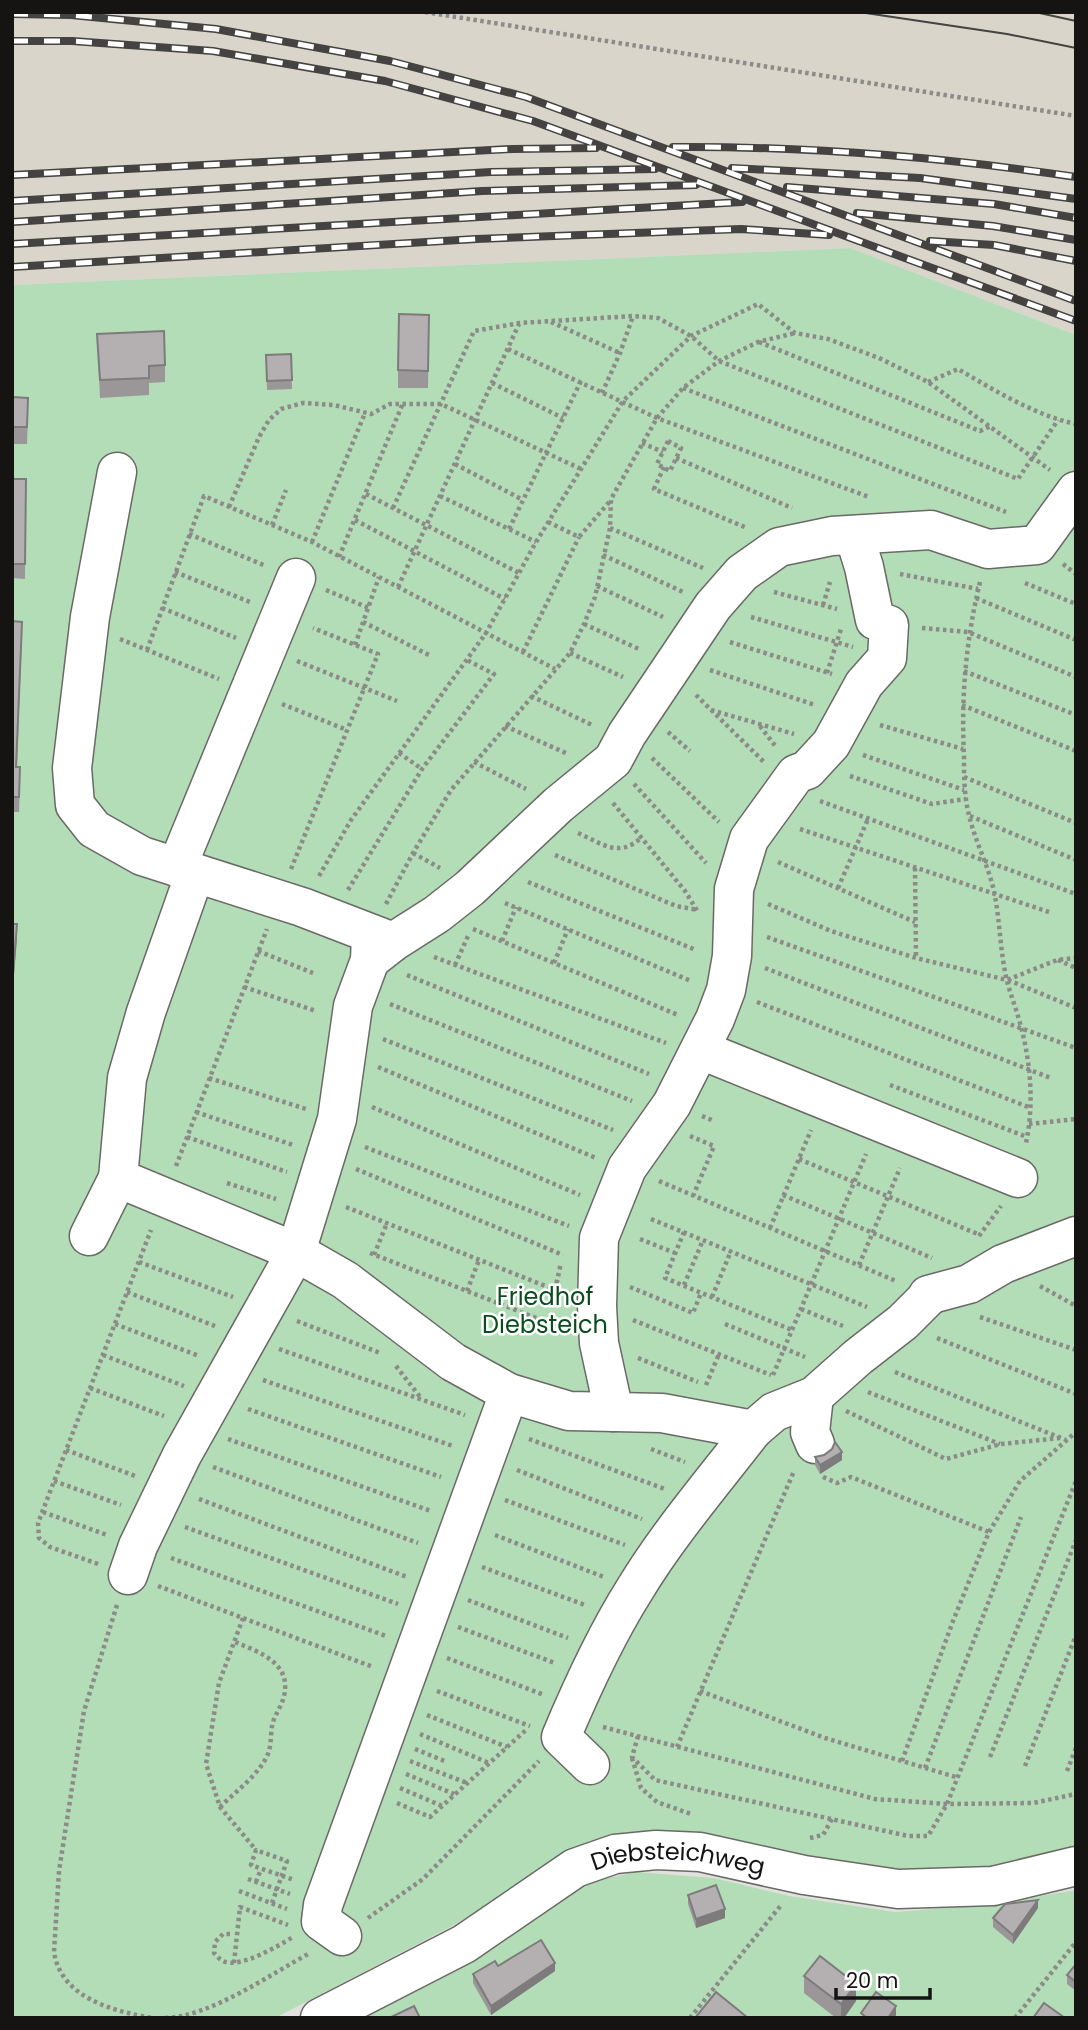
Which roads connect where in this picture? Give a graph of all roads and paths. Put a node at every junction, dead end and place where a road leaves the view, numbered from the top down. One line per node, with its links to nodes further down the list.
1 (425, 12): 2 (path)
2 (1076, 116)
3 (633, 316): 4 (path); 7 (path); 10 (path)
4 (550, 322): 5 (path); 10 (path)
5 (520, 323): 9 (path); 19 (path)
6 (795, 333): 7 (path); 8 (path); 13 (path)
7 (691, 336): 11 (path); 17 (path)
8 (758, 342): 11 (path); 26 (path)
9 (508, 349): 12 (path); 14 (path)
10 (620, 353): 16 (path)
11 (719, 361): 15 (path); 31 (path)
12 (581, 381): 16 (path); 21 (path)
13 (928, 382): 24 (path); 26 (path)
14 (492, 383): 21 (path); 23 (path)
15 (683, 388): 22 (path); 50 (path)
16 (602, 393): 17 (path)
17 (623, 401): 22 (path); 34 (path)
18 (403, 403): 19 (path); 20 (path); 38 (path)
19 (441, 404): 23 (path); 44 (path)
20 (365, 413): 43 (path); 55 (path)
21 (563, 418): 28 (path)
22 (657, 418): 27 (path); 42 (path)
23 (475, 420): 28 (path); 32 (path)
24 (1058, 420): 25 (path); 31 (path)
25 (1076, 424)
26 (991, 426): 31 (path)
27 (642, 443): 29 (path); 40 (path)
28 (546, 452): 34 (path); 41 (path)
29 (663, 452): 30 (path); 33 (path)
30 (676, 458): 33 (path); 52 (path)
31 (1034, 458): 36 (path)
32 (455, 464): 39 (path); 41 (path)
33 (664, 467): 52 (path)
34 (581, 469): 46 (path)
35 (117, 472): 114 (street)
36 (1065, 482): 50 (street)
37 (286, 491): 47 (path)
38 (366, 494): 44 (path); 45 (path)
39 (440, 496): 48 (path); 51 (path)
40 (611, 499): 49 (path); 54 (path)
41 (523, 500): 51 (path)
42 (877, 500)
43 (229, 506): 47 (path); 77 (path)
44 (393, 508): 48 (path)
45 (355, 520): 57 (path); 59 (path)
46 (548, 522): 54 (path); 56 (path)
47 (272, 525): 55 (path)
48 (427, 525): 57 (path); 61 (path)
49 (610, 528): 58 (path); 66 (path)
50 (1050, 528): 60 (street)
51 (509, 529): 56 (path)
52 (796, 529): 53 (street); 66 (street)
53 (853, 535): 60 (street); 73 (street)
54 (579, 537): 78 (path)
55 (312, 542): 59 (path); 63 (path)
56 (536, 542): 61 (path)
57 (415, 551): 65 (path); 67 (path)
58 (603, 555): 64 (path); 66 (path)
59 (339, 556): 62 (path)
60 (983, 571): 68 (path); 71 (path); 74 (path)
61 (519, 573): 67 (path)
62 (379, 577): 65 (path); 69 (path)
63 (296, 578): 114 (street)
64 (597, 586): 66 (path); 70 (path)
65 (398, 587): 72 (path)
66 (707, 596): 73 (path); 75 (path); 85 (path); 86 (street)
67 (505, 599): 72 (path)
68 (1076, 604)
69 (363, 622): 76 (path); 81 (path)
70 (584, 624): 79 (path); 86 (path)
71 (968, 632): 73 (path); 84 (path); 87 (path)
72 (486, 633): 78 (path); 82 (path)
73 (872, 640): 75 (path); 75 (path); 85 (path); 100 (street)
74 (1076, 640)
75 (837, 642): 85 (path)
76 (355, 645)
77 (147, 650)
78 (523, 652): 83 (path)
79 (570, 653): 83 (path); 86 (path)
80 (378, 654): 120 (path)
81 (431, 656)
82 (467, 660): 95 (path); 98 (path)
83 (555, 669): 88 (path)
84 (964, 671): 89 (path); 91 (path)
85 (827, 673)
86 (666, 676): 90 (path); 97 (street)
87 (1076, 677)
88 (531, 696): 92 (path); 97 (path)
89 (962, 705): 94 (path); 99 (path)
90 (711, 710): 93 (path); 100 (path)
91 (1076, 715)
92 (505, 726): 96 (path); 97 (path)
93 (760, 726)
94 (1076, 751)
95 (399, 753): 98 (path); 120 (path)
96 (474, 762): 102 (path); 139 (path)
97 (608, 762): 102 (street); 107 (path); 126 (path)
98 (422, 769): 120 (path)
99 (964, 778): 101 (path); 106 (path)
100 (807, 784): 101 (path); 104 (street); 105 (path)
101 (966, 799): 103 (path)
102 (558, 805): 108 (street)
103 (969, 816): 111 (path); 112 (path)
104 (765, 817): 109 (path); 126 (street)
105 (868, 819): 109 (path); 112 (path)
106 (1076, 823)
107 (642, 838): 110 (path); 121 (path)
108 (522, 841): 115 (street); 121 (path)
109 (856, 847): 113 (path); 116 (path)
110 (616, 850)
111 (1076, 860)
112 (986, 861): 117 (path); 118 (path)
113 (915, 867): 117 (path); 128 (path)
114 (196, 874): 120 (street); 141 (street); 171 (street)
115 (481, 878): 119 (path); 126 (path); 139 (street)
116 (838, 888)
117 (994, 894): 122 (path); 137 (path)
118 (1076, 894)
119 (516, 907): 123 (path); 125 (path)
120 (304, 909): 127 (path); 139 (street)
121 (698, 911): 126 (path)
122 (1049, 912)
123 (568, 929): 126 (path); 132 (path)
124 (697, 940): 126 (path)
125 (502, 941): 132 (path); 133 (path)
126 (716, 944): 128 (path); 130 (path); 135 (path); 140 (path); 145 (path); 146 (street); 150 (path); 157 (path)
127 (258, 951): 136 (path); 138 (path)
128 (916, 958): 137 (path)
129 (1076, 958): 131 (path)
130 (694, 960)
131 (1057, 960): 134 (path); 137 (path)
132 (554, 963): 144 (path)
133 (455, 965): 139 (path); 146 (path)
134 (1076, 968)
135 (693, 971)
136 (313, 973)
137 (1007, 979): 143 (path); 145 (path)
138 (244, 987): 139 (path); 152 (path)
139 (363, 990): 151 (path); 159 (path); 164 (path); 166 (street); 168 (path)
140 (687, 992)
141 (180, 998)
142 (683, 1004): 144 (path)
143 (1076, 1008)
144 (678, 1016): 146 (path)
145 (1022, 1029): 147 (path); 150 (path)
146 (679, 1038): 148 (path); 156 (street); 159 (street)
147 (1076, 1048)
148 (662, 1054)
149 (656, 1064): 151 (path)
150 (1028, 1068): 153 (path); 157 (path)
151 (649, 1074): 154 (path)
152 (209, 1078): 158 (path); 166 (path)
153 (1051, 1078)
154 (644, 1083)
155 (638, 1092): 159 (path)
156 (824, 1100): 162 (street); 167 (path)
157 (1031, 1108): 163 (path)
158 (196, 1112): 165 (path); 166 (path)
159 (640, 1112): 168 (street); 176 (path)
160 (1076, 1119): 163 (path)
161 (621, 1121): 164 (path)
162 (879, 1122): 172 (street); 174 (path)
163 (1029, 1124): 172 (path)
164 (614, 1131): 168 (path)
165 (187, 1137): 166 (path); 170 (path)
166 (327, 1149): 173 (path); 188 (path); 188 (path); 194 (street); 197 (path)
167 (799, 1159): 174 (path); 175 (path)
168 (614, 1164): 176 (path); 188 (street)
169 (900, 1168): 177 (path)
170 (176, 1177): 171 (street); 194 (street); 199 (path)
171 (118, 1178): 185 (street)
172 (1018, 1178): 184 (path)
173 (225, 1182)
174 (855, 1182): 177 (path); 179 (path)
175 (783, 1195): 179 (path); 181 (path)
176 (693, 1196): 181 (path)
177 (888, 1196): 183 (path); 184 (path)
178 (651, 1219): 182 (path)
179 (839, 1219): 183 (path); 193 (path)
180 (387, 1223): 196 (path)
181 (770, 1228): 193 (path)
182 (684, 1233): 189 (path); 195 (path)
183 (873, 1233): 200 (path); 207 (path)
184 (980, 1235): 190 (path)
185 (89, 1236)
186 (1076, 1236): 207 (street)
187 (640, 1239): 195 (path)
188 (602, 1240): 205 (path); 212 (street)
189 (703, 1240): 192 (path); 202 (path)
190 (972, 1246)
191 (362, 1250): 196 (path)
192 (731, 1251): 201 (path); 206 (path)
193 (825, 1251): 200 (path); 201 (path)
194 (296, 1252): 222 (street); 230 (street)
195 (676, 1254): 202 (path)
196 (374, 1255): 203 (path)
197 (563, 1255)
198 (480, 1260): 203 (path)
199 (139, 1262): 204 (path); 230 (path)
200 (859, 1265): 207 (path)
201 (811, 1284): 207 (path); 211 (path)
202 (684, 1285): 205 (path)
203 (467, 1291): 212 (path)
204 (127, 1292): 209 (path); 230 (path)
205 (701, 1293): 206 (path)
206 (712, 1297): 211 (path)
207 (915, 1309): 223 (path); 224 (street)
208 (976, 1315): 214 (path)
209 (115, 1324): 216 (path); 230 (path)
210 (725, 1324): 213 (path)
211 (792, 1330): 213 (path)
212 (599, 1343): 219 (path); 225 (street)
213 (785, 1349): 218 (path); 224 (path)
214 (1076, 1350)
215 (719, 1354): 219 (path)
216 (103, 1355): 220 (path); 230 (path)
217 (389, 1356): 230 (path)
218 (773, 1376)
219 (706, 1385): 221 (path)
220 (90, 1388): 230 (path); 232 (path)
221 (718, 1390)
222 (509, 1393): 225 (street); 245 (street)
223 (1076, 1394)
224 (829, 1396): 226 (street); 228 (path); 231 (path); 231 (path); 248 (path)
225 (614, 1412): 226 (street)
226 (753, 1430): 249 (street)
227 (1076, 1432): 229 (path)
228 (1060, 1438): 229 (path); 231 (path)
229 (1066, 1440): 239 (path)
230 (192, 1442): 232 (path); 233 (path); 236 (path); 236 (path); 244 (path); 245 (path); 245 (path); 245 (path); 245 (path); 245 (path); 245 (path); 245 (path); 287 (path)
231 (1001, 1444)
232 (66, 1450): 233 (path)
233 (54, 1481): 236 (path)
234 (862, 1481): 239 (path)
235 (1076, 1481): 262 (path)
236 (43, 1511)
237 (1021, 1517): 260 (path)
238 (650, 1522): 245 (path)
239 (989, 1532): 256 (path)
240 (1076, 1540): 255 (path)
241 (633, 1548): 245 (path)
242 (610, 1579): 245 (path)
243 (590, 1607): 245 (path)
244 (243, 1618): 245 (path); 247 (path)
245 (421, 1635): 249 (path); 249 (path); 249 (path); 249 (path); 251 (path); 257 (path); 263 (path); 264 (path); 267 (path); 283 (street)
246 (1076, 1635): 259 (path)
247 (234, 1642): 268 (path); 268 (path)
248 (700, 1691): 252 (path); 256 (path)
249 (571, 1702): 250 (path); 251 (path); 258 (street); 283 (path)
250 (638, 1736): 252 (path); 254 (path)
251 (507, 1747): 257 (path)
252 (677, 1747): 266 (path)
253 (1076, 1748): 261 (path)
254 (632, 1757): 270 (path); 271 (path)
255 (990, 1758)
256 (902, 1761): 260 (path)
257 (489, 1763): 263 (path)
258 (590, 1765)
259 (1025, 1766)
260 (925, 1768): 262 (path)
261 (1067, 1771)
262 (956, 1777): 266 (path)
263 (467, 1783): 264 (path)
264 (454, 1794): 267 (path)
265 (1076, 1794): 266 (path)
266 (947, 1804): 271 (path)
267 (442, 1806): 269 (path)
268 (219, 1807): 273 (path)
269 (430, 1817)
270 (698, 1817)
271 (832, 1819): 272 (path)
272 (802, 1836)
273 (256, 1850): 275 (path); 277 (path)
274 (1076, 1866): 276 (street, Diebsteichweg)
275 (261, 1868): 277 (path); 279 (path)
276 (804, 1875): 290 (street, Diebsteichweg); 291 (path)
277 (282, 1876): 280 (path)
278 (248, 1879): 279 (path)
279 (256, 1882): 280 (path)
280 (277, 1889): 282 (path); 283 (path)
281 (239, 1891): 282 (path)
282 (272, 1903): 283 (path)
283 (322, 1923): 286 (path); 286 (path); 289 (path)
284 (230, 1934): 286 (path)
285 (1076, 1941): 292 (path)
286 (234, 1963)
287 (124, 2016): 288 (path)
288 (152, 2018)
289 (165, 2018)
290 (320, 2018)
291 (691, 2018)
292 (1015, 2018)

